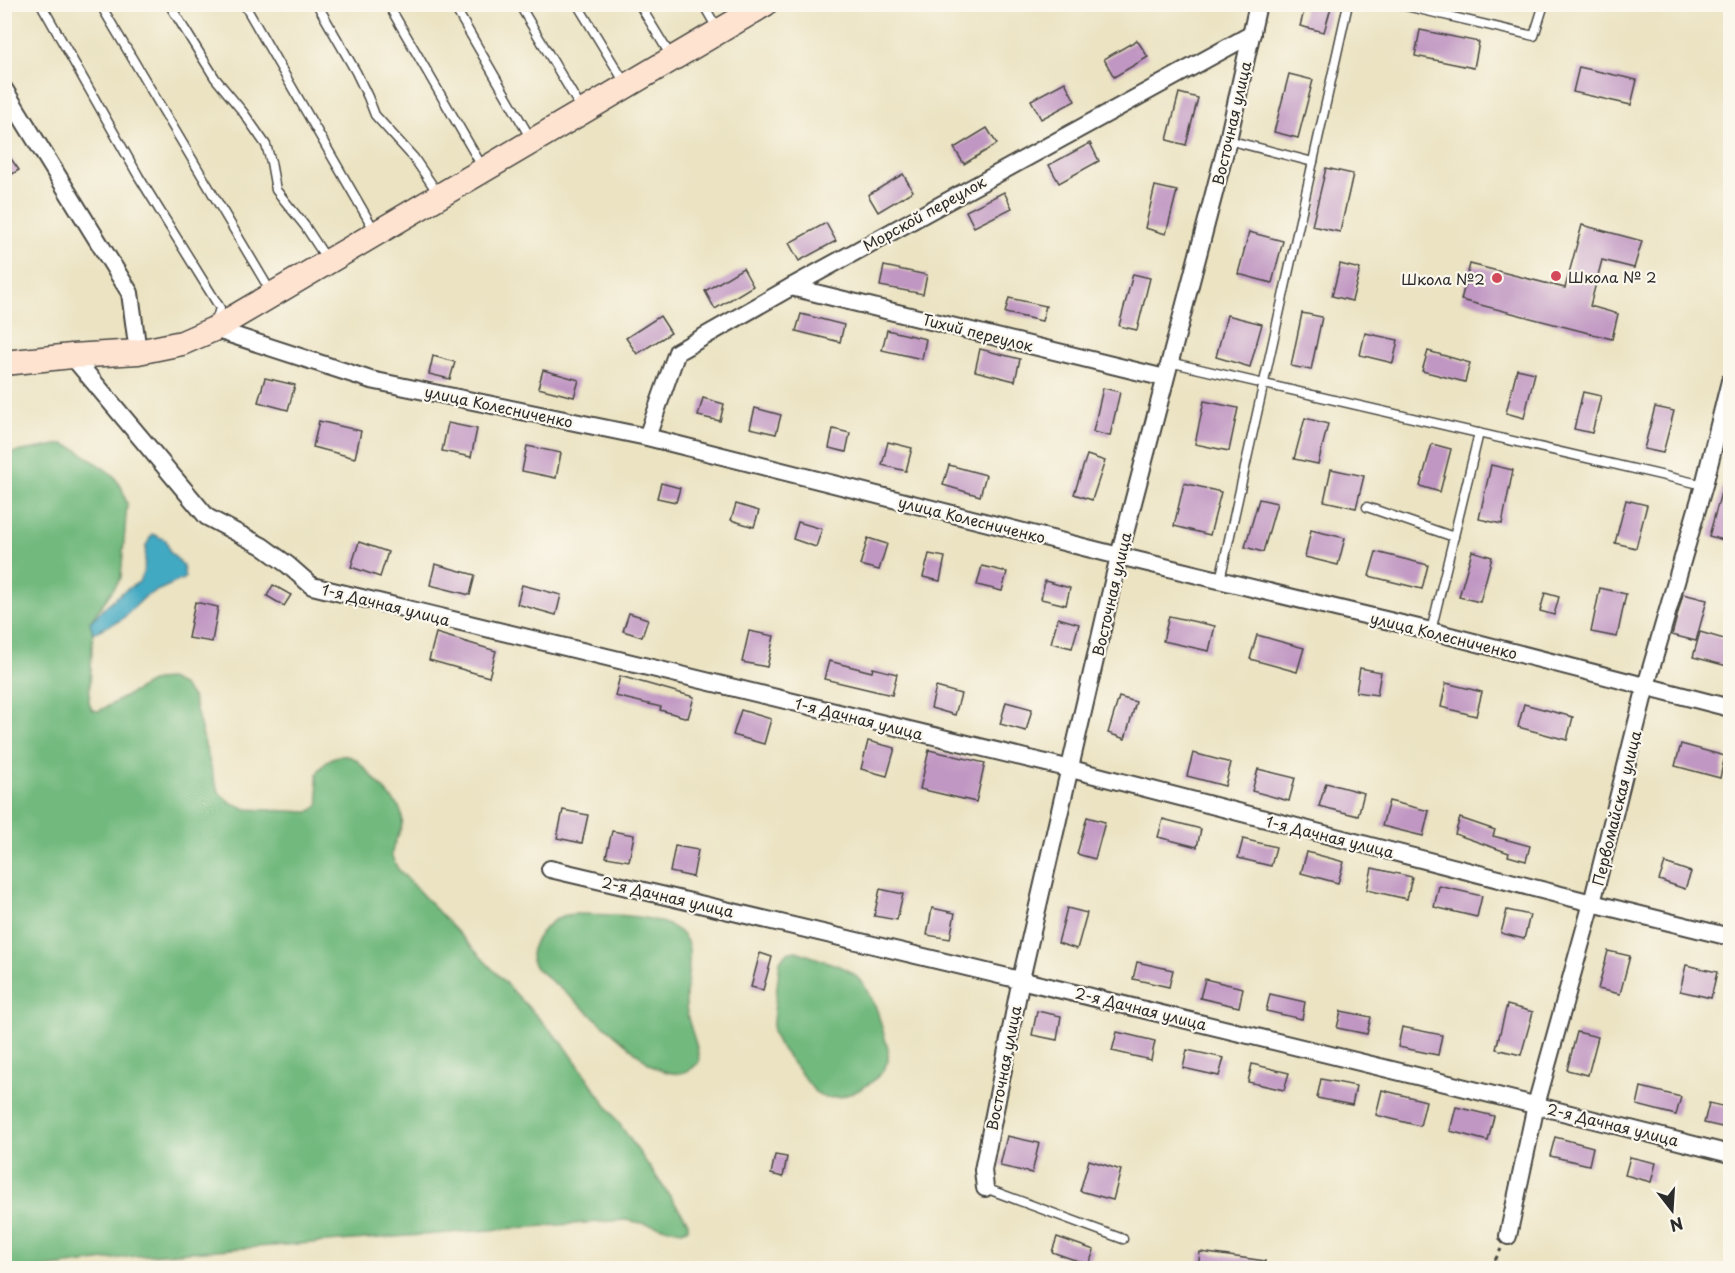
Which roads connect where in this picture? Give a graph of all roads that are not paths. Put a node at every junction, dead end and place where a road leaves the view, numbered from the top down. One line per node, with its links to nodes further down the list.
1 (41, 4): 32 (lane)
2 (100, 4): 31 (lane)
3 (169, 4): 29 (lane)
4 (244, 4): 28 (lane)
5 (317, 4): 27 (lane)
6 (388, 4): 26 (lane)
7 (453, 4): 24 (lane)
8 (519, 4): 22 (lane)
9 (577, 4): 20 (lane)
10 (639, 4): 19 (lane)
11 (703, 4): 17 (lane)
12 (1258, 4): 18 (street, Восточная улица)
13 (1348, 4): 25 (lane)
14 (1544, 4): 16 (lane)
15 (762, 5): 17 (main road)
16 (1404, 5)
17 (719, 32): 19 (main road)
18 (1252, 34): 23 (street, Восточная улица); 30 (street, Морской переулок)
19 (672, 59): 20 (main road)
20 (627, 86): 22 (main road)
21 (4, 89): 33 (street)
22 (583, 112): 24 (main road)
23 (1228, 140): 25 (lane); 36 (street, Восточная улица)
24 (533, 141): 26 (main road)
25 (1313, 162): 38 (lane)
26 (484, 170): 27 (main road)
27 (440, 196): 28 (main road)
28 (377, 233): 29 (main road)
29 (328, 262): 31 (main road)
30 (791, 287): 36 (street, Тихий переулок); 40 (street, Морской переулок)
31 (272, 295): 32 (main road)
32 (214, 329): 33 (main road); 40 (street, улица Колесниченко)
33 (138, 352): 34 (main road)
34 (72, 356): 35 (main road); 49 (street, 1-я Дачная улица)
35 (4, 363)
36 (1167, 370): 38 (lane); 44 (street, Восточная улица)
37 (1731, 381): 41 (street, Первомайская улица)
38 (1264, 383): 39 (lane); 45 (lane)
39 (1479, 433): 41 (lane); 43 (lane)
40 (647, 437): 44 (street, улица Колесниченко)
41 (1704, 485): 47 (street, Первомайская улица)
42 (1367, 507): 43 (lane)
43 (1454, 537): 46 (lane)
44 (1119, 556): 45 (street, улица Колесниченко); 49 (street, Восточная улица)
45 (1220, 580): 46 (street, улица Колесниченко)
46 (1431, 631): 47 (street, улица Колесниченко)
47 (1646, 686): 48 (street, улица Колесниченко); 51 (street, Первомайская улица)
48 (1731, 708)
49 (1071, 769): 51 (street, 1-я Дачная улица); 53 (street, Восточная улица)
50 (550, 869): 53 (street, 2-я Дачная улица)
51 (1592, 903): 52 (street, 1-я Дачная улица); 54 (street, Первомайская улица)
52 (1731, 937)
53 (1021, 979): 54 (street, 2-я Дачная улица); 56 (street, Восточная улица)
54 (1536, 1105): 55 (street, 2-я Дачная улица); 57 (street, Первомайская улица)
55 (1731, 1154)
56 (985, 1188): 58 (lane)
57 (1508, 1236)
58 (1123, 1239)

